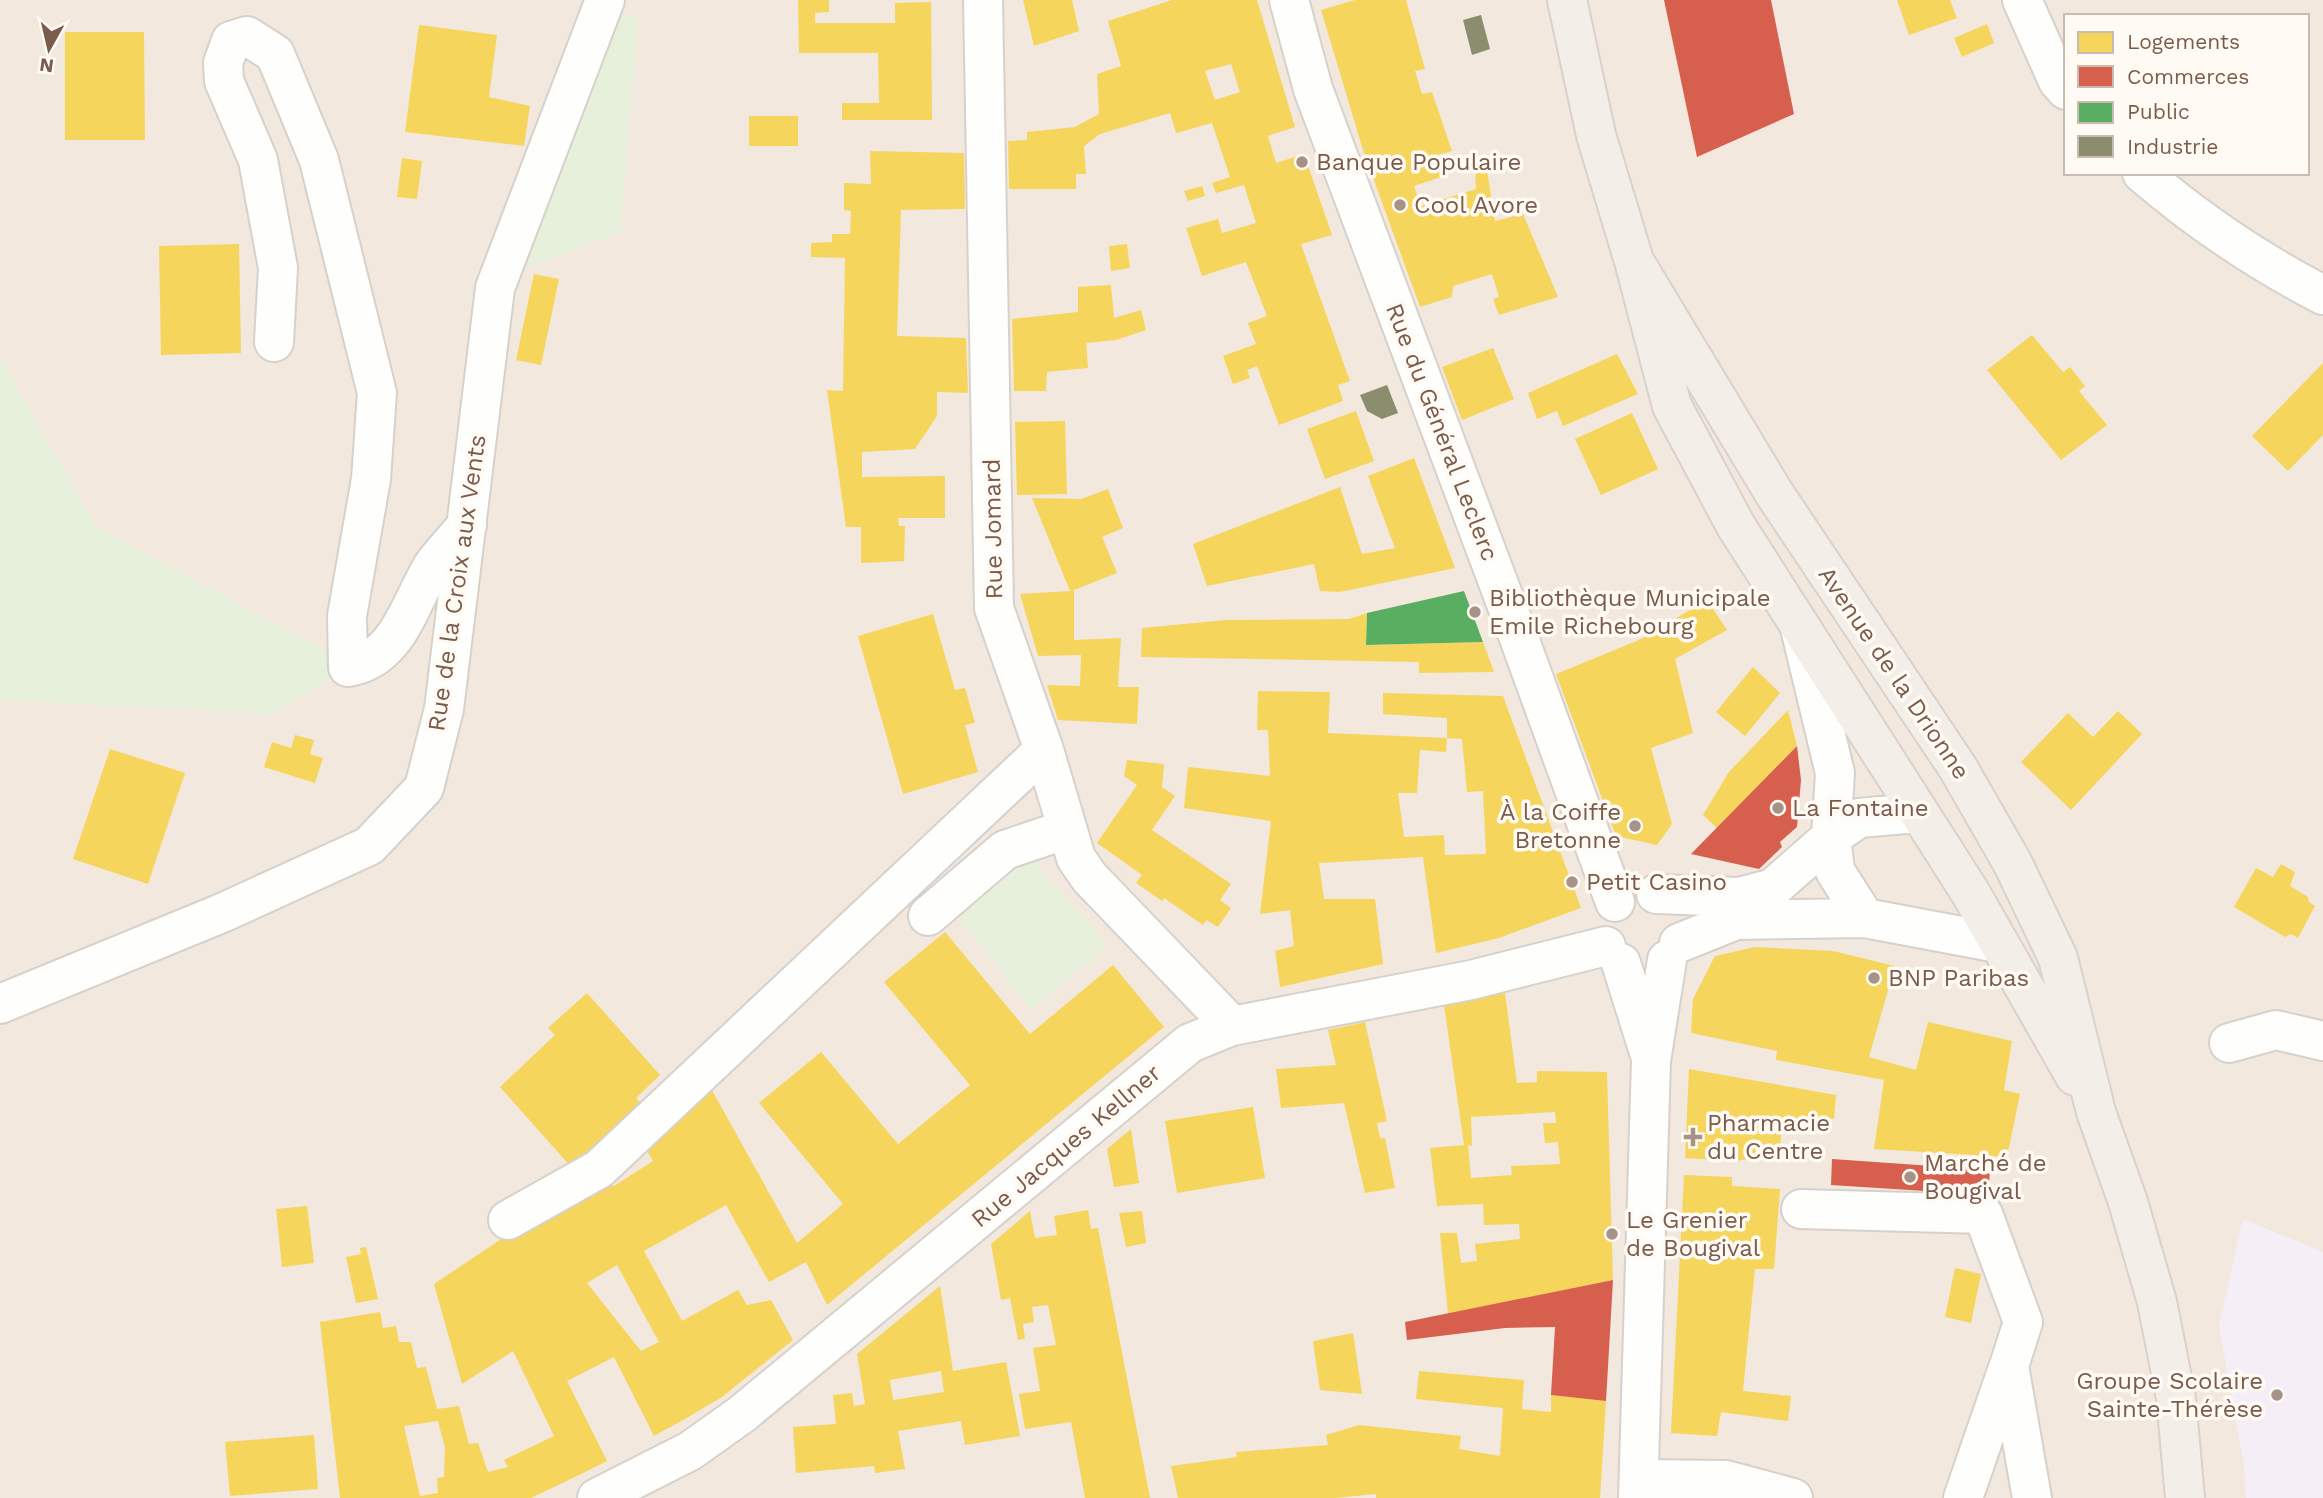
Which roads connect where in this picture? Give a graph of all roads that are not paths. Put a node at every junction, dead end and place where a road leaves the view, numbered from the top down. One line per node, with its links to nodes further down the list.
1 (605, 0): 11 (street, Rue de la Croix aux Vents)
2 (983, 0): 13 (street, Rue Jomard)
3 (1289, 0): 21 (street, Rue du Général Leclerc)
4 (1567, 0): 8 (main road, Avenue de la Drionne)
5 (2022, 0): 6 (street)
6 (2064, 88)
7 (2144, 175): 9 (street)
8 (1634, 261): 12 (main road, Avenue de la Drionne); 14 (main road, Avenue de la Drionne)
9 (2323, 295)
10 (274, 342): 11 (street)
11 (467, 525): 28 (street, Rue de la Croix aux Vents)
12 (1801, 630): 15 (main road, Avenue de la Drionne); 17 (street)
13 (1044, 750): 16 (street, Rue Jomard); 35 (street)
14 (1982, 808): 15 (main road); 18 (main road, Avenue de la Drionne)
15 (1917, 813): 17 (street); 19 (main road, Avenue de la Drionne)
16 (1067, 829): 22 (street); 29 (street, Rue Jomard)
17 (1831, 837): 20 (street); 23 (street)
18 (2013, 864): 19 (main road); 33 (main road, Avenue de la Drionne)
19 (1970, 892): 24 (street); 25 (main road, Avenue de la Drionne)
20 (1656, 894): 21 (street); 26 (street)
21 (1615, 902): 27 (street)
22 (928, 916)
23 (1865, 918): 24 (street); 26 (street)
24 (1915, 927): 25 (street)
25 (1998, 943): 33 (main road, Avenue de la Drionne)
26 (1673, 951): 27 (street); 32 (street)
27 (1614, 954): 29 (street, Rue Jacques Kellner); 32 (street)
28 (0, 1003)
29 (1232, 1026): 38 (street, Rue Jacques Kellner)
30 (2323, 1041): 31 (street)
31 (2229, 1044)
32 (1651, 1061): 37 (street)
33 (2096, 1112): 42 (main road, Avenue de la Drionne)
34 (1801, 1209): 36 (street)
35 (508, 1220)
36 (2009, 1366): 40 (street); 41 (street)
37 (1639, 1489): 39 (street)
38 (597, 1498)
39 (1793, 1498)
40 (1963, 1498)
41 (2032, 1498)
42 (2185, 1498)

